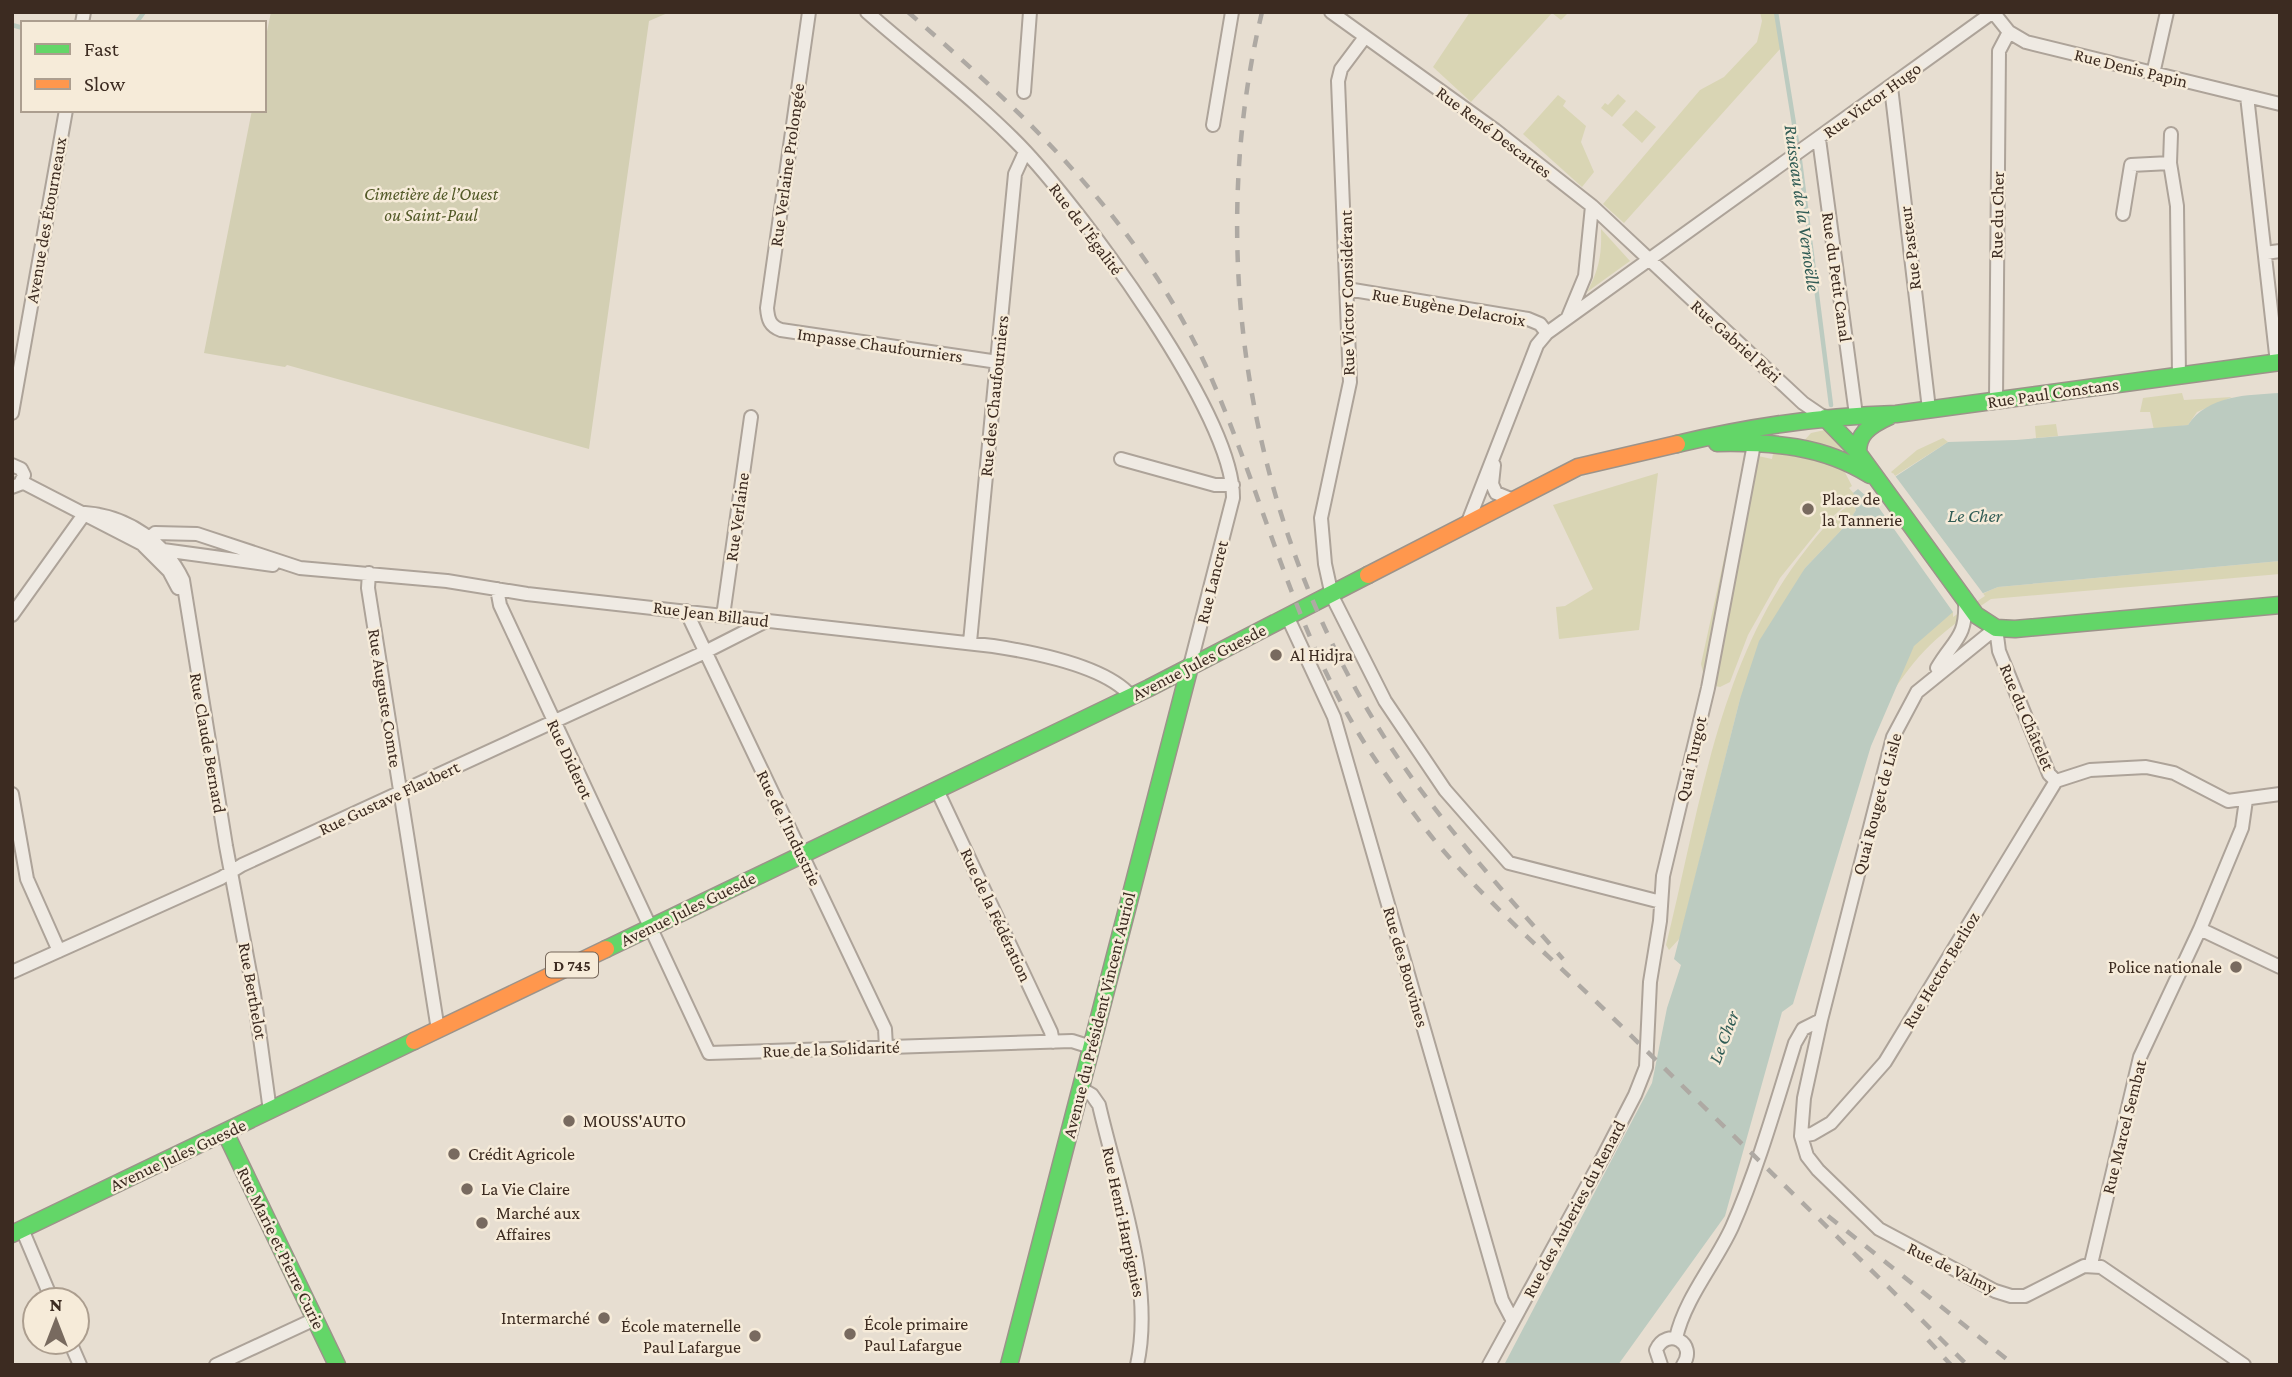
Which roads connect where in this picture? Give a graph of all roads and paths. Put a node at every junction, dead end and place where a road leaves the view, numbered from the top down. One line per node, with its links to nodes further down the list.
1 (809, 12): 27 (street, Rue Verlaine Prolongée)
2 (867, 12): 19 (street, Rue de l'Égalité)
3 (1030, 12): 12 (street)
4 (1232, 12): 16 (street)
5 (1331, 12): 9 (street, Rue René Descartes)
6 (1993, 12): 8 (street, Rue Denis Papin); 11 (street, Rue Victor Hugo)
7 (2167, 12): 10 (street)
8 (2009, 32): 10 (street, Rue Denis Papin); 33 (street, Rue du Cher)
9 (1364, 37): 21 (street, Rue René Descartes); 26 (street, Rue Victor Considérant)
10 (2153, 74): 13 (street, Rue Denis Papin)
11 (1891, 87): 18 (street, Rue Victor Hugo); 35 (street, Rue Pasteur)
12 (1024, 92)
13 (2247, 96): 14 (street, Rue Denis Papin); 24 (street)
14 (2280, 104)
15 (66, 112): 36 (street, Avenue des Étourneaux)
16 (1213, 125)
17 (2171, 134): 20 (street)
18 (1819, 139): 25 (street, Rue Victor Hugo); 38 (street, Rue du Petit Canal)
19 (1025, 152): 30 (street, Rue des Chaufourniers); 53 (street, Rue de l'Égalité)
20 (2170, 163): 22 (street); 32 (street)
21 (1592, 206): 25 (street, Rue René Descartes); 28 (street)
22 (2123, 214)
23 (2280, 251): 24 (street)
24 (2265, 253): 31 (street)
25 (1650, 262): 28 (street, Rue Victor Hugo); 34 (street, Rue Gabriel Péri)
26 (1347, 289): 29 (street, Rue Eugène Delacroix); 64 (street, Rue Victor Considérant)
27 (768, 319): 30 (street, Impasse Chaufourniers)
28 (1567, 319): 29 (street, Rue Victor Hugo)
29 (1547, 333): 47 (street)
30 (998, 362): 74 (street, Rue des Chaufourniers)
31 (2278, 363): 32 (main road, Rue Paul Constans)
32 (2179, 376): 33 (main road, Rue Paul Constans)
33 (1996, 400): 35 (main road, Rue Paul Constans)
34 (1803, 403): 40 (street, Rue Gabriel Péri); 41 (street)
35 (1929, 409): 37 (main road, Rue Paul Constans)
36 (12, 413)
37 (1896, 414): 38 (main road, Rue Paul Constans); 45 (main road)
38 (1856, 415): 40 (main road, Rue Paul Constans); 45 (main road)
39 (751, 417): 69 (street, Rue Verlaine)
40 (1825, 418): 41 (main road, Rue Paul Constans); 45 (main road)
41 (1801, 422): 42 (street); 44 (main road, Rue Paul Constans)
42 (1734, 443): 43 (main road); 44 (main road)
43 (1755, 443): 46 (main road); 50 (street, Quai Turgot)
44 (1671, 444): 54 (main road, Avenue Jules Guesde)
45 (1858, 444): 51 (main road)
46 (1779, 445): 50 (street); 51 (main road)
47 (1497, 451): 54 (street); 56 (street)
48 (1121, 459): 53 (street)
49 (12, 465): 52 (street)
50 (1749, 470): 88 (street, Quai Turgot)
51 (1870, 473): 71 (main road)
52 (17, 484): 55 (street)
53 (1233, 492): 76 (street, Rue Lancret)
54 (1513, 500): 56 (main road, Avenue Jules Guesde)
55 (85, 513): 57 (street); 67 (street)
56 (1468, 522): 64 (main road, Avenue Jules Guesde)
57 (146, 543): 58 (street); 60 (street); 68 (street)
58 (165, 550): 59 (street); 62 (street)
59 (195, 554): 60 (street); 62 (street)
60 (281, 564): 61 (street, Rue Jean Billaud)
61 (369, 573): 63 (street, Rue Jean Billaud); 82 (street, Rue Auguste Comte)
62 (183, 580): 68 (street)
63 (496, 589): 66 (street, Rue Jean Billaud); 79 (street, Rue Diderot)
64 (1332, 596): 70 (main road, Avenue Jules Guesde); 88 (street, Rue Victor Considérant)
65 (2280, 604): 73 (main road)
66 (686, 611): 69 (street, Rue Jean Billaud); 75 (street, Rue de l'Industrie)
67 (12, 615)
68 (187, 615): 87 (street, Rue Claude Bernard)
69 (723, 616): 72 (street, Rue Jean Billaud)
70 (1288, 618): 76 (main road, Avenue Jules Guesde); 109 (street, Rue des Bouvines)
71 (1971, 618): 73 (main road); 77 (street)
72 (765, 621): 74 (street, Rue Jean Billaud); 75 (street, Rue Gustave Flaubert)
73 (1996, 628): 77 (street, Quai Rouget de Lisle); 80 (street, Rue du Châtelet)
74 (970, 642): 78 (street, Rue Jean Billaud)
75 (704, 653): 79 (street, Rue Gustave Flaubert); 86 (street, Rue de l'Industrie)
76 (1190, 666): 78 (main road, Avenue Jules Guesde / D 745); 97 (main road, Avenue du Président Vincent Auriol)
77 (1931, 678): 94 (street, Quai Rouget de Lisle)
78 (1131, 696): 81 (main road, Avenue Jules Guesde / D 745)
79 (553, 722): 82 (street, Rue Gustave Flaubert); 89 (street, Rue Diderot)
80 (2056, 780): 85 (street, Rue du Châtelet); 103 (street, Rue Hector Berlioz)
81 (937, 790): 86 (main road, Avenue Jules Guesde / D 745); 96 (street, Rue de la Fédération)
82 (401, 793): 87 (street, Rue Gustave Flaubert); 95 (street, Rue Auguste Comte)
83 (12, 794): 91 (street)
84 (2280, 794): 85 (street, Rue du Châtelet)
85 (2246, 800): 90 (street, Rue Marcel Sembat)
86 (802, 855): 89 (main road, Avenue Jules Guesde / D 745); 98 (street, Rue de l'Industrie)
87 (230, 872): 91 (street, Rue Gustave Flaubert); 101 (street, Rue Berthelot)
88 (1661, 902): 99 (street, Quai Turgot)
89 (649, 928): 95 (main road, Avenue Jules Guesde / D 745); 98 (street, Rue de la Solidarité)
90 (2200, 929): 92 (street); 106 (street, Rue Marcel Sembat)
91 (59, 951): 93 (street, Rue Gustave Flaubert)
92 (2280, 967)
93 (12, 971)
94 (1821, 1020): 103 (street, Quai Rouget de Lisle); 110 (street)
95 (438, 1030): 101 (main road, Avenue Jules Guesde / D 745)
96 (1053, 1042): 97 (street, Rue de la Solidarité); 98 (street, Rue de la Solidarité)
97 (1091, 1046): 100 (main road, Avenue du Président Vincent Auriol)
98 (886, 1047)
99 (1649, 1049): 109 (street, Rue des Auberies du Renard)
100 (1080, 1088): 114 (main road, Avenue du Président Vincent Auriol); 115 (street, Rue Henri Harpignies)
101 (270, 1111): 102 (main road, Avenue Jules Guesde / D 745)
102 (225, 1132): 105 (main road, Avenue Jules Guesde / D 745); 108 (main road, Rue Marie et Pierre Curie)
103 (1801, 1136): 104 (street, Quai Rouget de Lisle)
104 (1818, 1170): 106 (street, Rue de Valmy)
105 (17, 1232): 107 (street)
106 (2091, 1264): 118 (street)
107 (45, 1286)
108 (315, 1319): 112 (street); 113 (main road, Rue Marie et Pierre Curie)
109 (1513, 1321): 116 (street, Rue des Auberies du Renard)
110 (1676, 1338): 111 (street); 117 (street)
111 (1657, 1363)
112 (216, 1365)
113 (337, 1365)
114 (1009, 1365)
115 (1137, 1365)
116 (1489, 1365)
117 (1683, 1365)
118 (2244, 1365)

